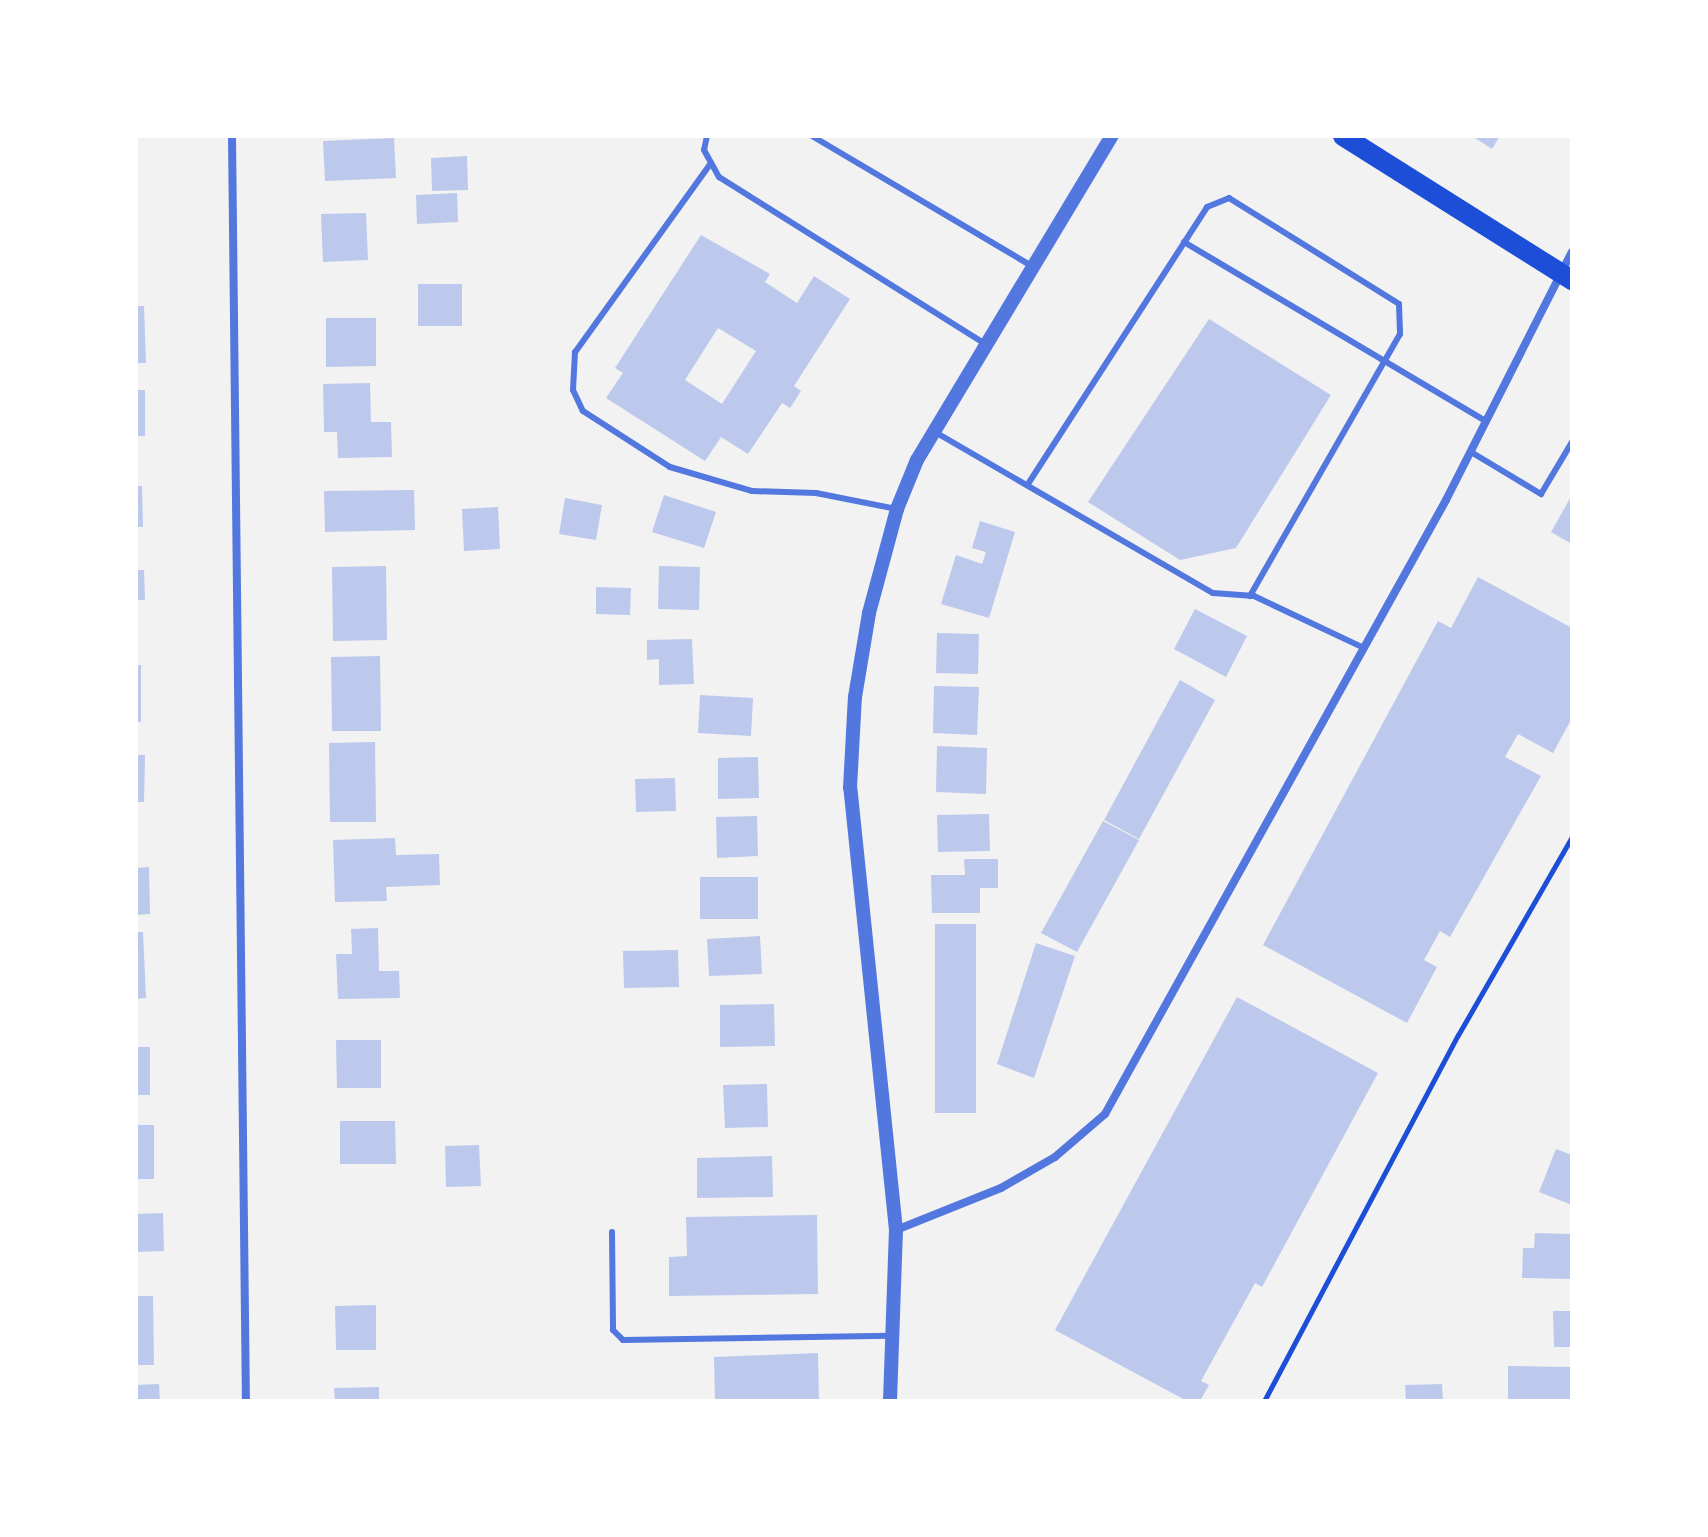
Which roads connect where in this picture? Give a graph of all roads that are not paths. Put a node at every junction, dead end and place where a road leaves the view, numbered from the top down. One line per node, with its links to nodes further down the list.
1 (232, 136): 24 (street)
2 (707, 136): 6 (lane)
3 (812, 136): 9 (lane)
4 (1112, 136): 9 (street)
5 (1352, 138): 10 (main road)
6 (711, 163): 11 (lane); 18 (lane)
7 (1184, 242): 12 (lane); 12 (lane); 17 (lane)
8 (1572, 252): 10 (street)
9 (1032, 266): 11 (street)
10 (1566, 276): 13 (street)
11 (984, 343): 14 (street)
12 (1384, 362): 13 (lane); 19 (lane)
13 (1486, 421): 16 (street)
14 (933, 431): 17 (lane); 18 (street)
15 (1572, 442): 16 (lane)
16 (1471, 452): 20 (street)
17 (1028, 484): 19 (lane)
18 (897, 509): 21 (street)
19 (1250, 596): 20 (lane)
20 (1364, 648): 21 (street)
21 (896, 1230): 23 (street)
22 (612, 1232): 23 (lane)
23 (895, 1336): 25 (street)
24 (246, 1401)
25 (890, 1401)

